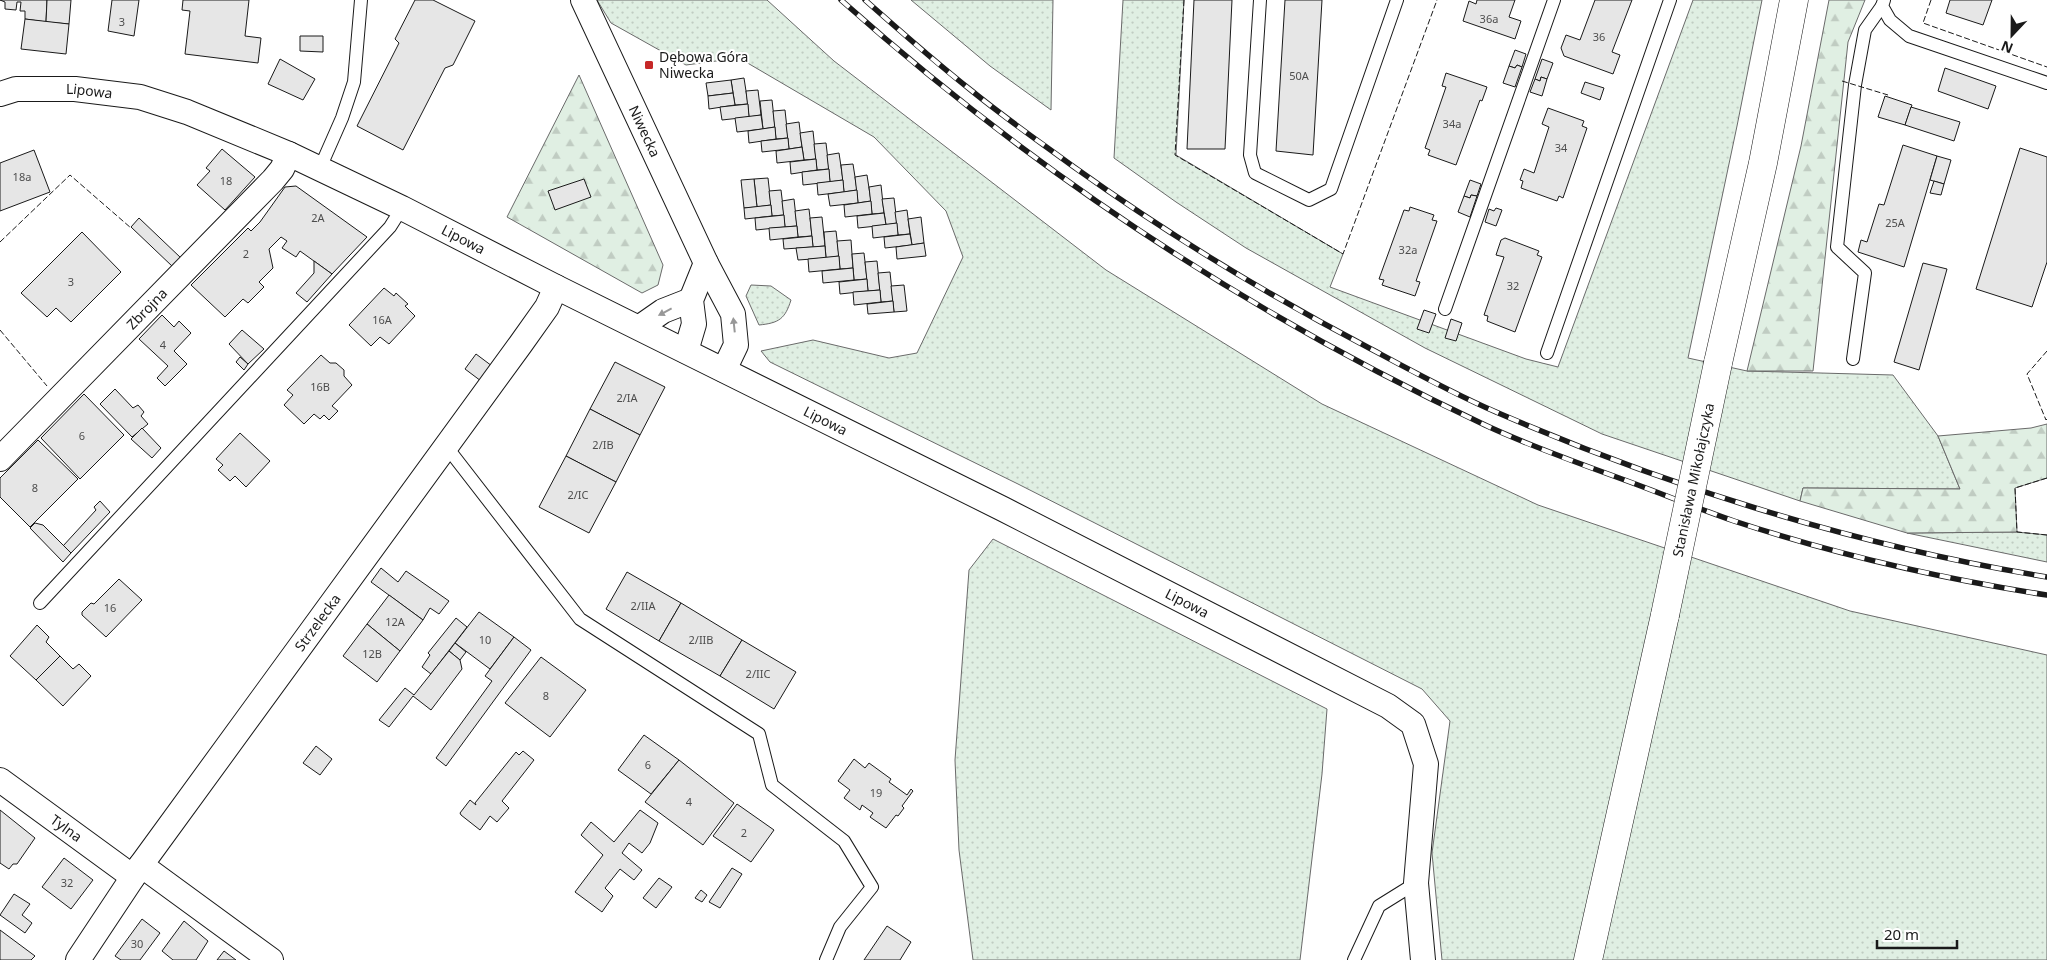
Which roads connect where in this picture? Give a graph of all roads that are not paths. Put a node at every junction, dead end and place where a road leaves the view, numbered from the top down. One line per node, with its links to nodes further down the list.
1 (361, 0): 12 (lane)
2 (583, 0): 14 (street, Niwecka)
3 (1260, 0): 4 (lane)
4 (1397, 0)
5 (1554, 0): 17 (lane)
6 (1670, 0): 20 (lane)
7 (1794, 0): 34 (street, Stanisława Mikołajczyka, bridge)
8 (1883, 3): 9 (lane); 21 (lane)
9 (2047, 83)
10 (0, 94): 11 (street, Lipowa)
11 (289, 154): 12 (street, Lipowa); 24 (street, Zbrojna)
12 (320, 168): 13 (street, Lipowa)
13 (402, 208): 15 (street, Lipowa); 25 (lane)
14 (706, 264): 16 (street); 22 (street, Niwecka, one-way to 14)
15 (556, 287): 18 (street, Lipowa); 23 (street, Strzelecka)
16 (691, 300): 18 (street, one-way to 18); 19 (street)
17 (1445, 309)
18 (640, 327): 19 (street, Lipowa)
19 (686, 351): 22 (street, Lipowa)
20 (1547, 353)
21 (1853, 359)
22 (724, 370): 28 (street, Lipowa)
23 (446, 446): 27 (street, Strzelecka); 31 (lane)
24 (0, 459)
25 (40, 604)
26 (0, 780): 27 (street, Tylna)
27 (137, 871): 29 (street, Strzelecka); 30 (street, Tylna)
28 (1416, 883): 32 (lane); 33 (street, Lipowa)
29 (78, 960)
30 (271, 960)
31 (826, 960)
32 (1354, 960)
33 (1423, 960)
34 (1588, 960)

